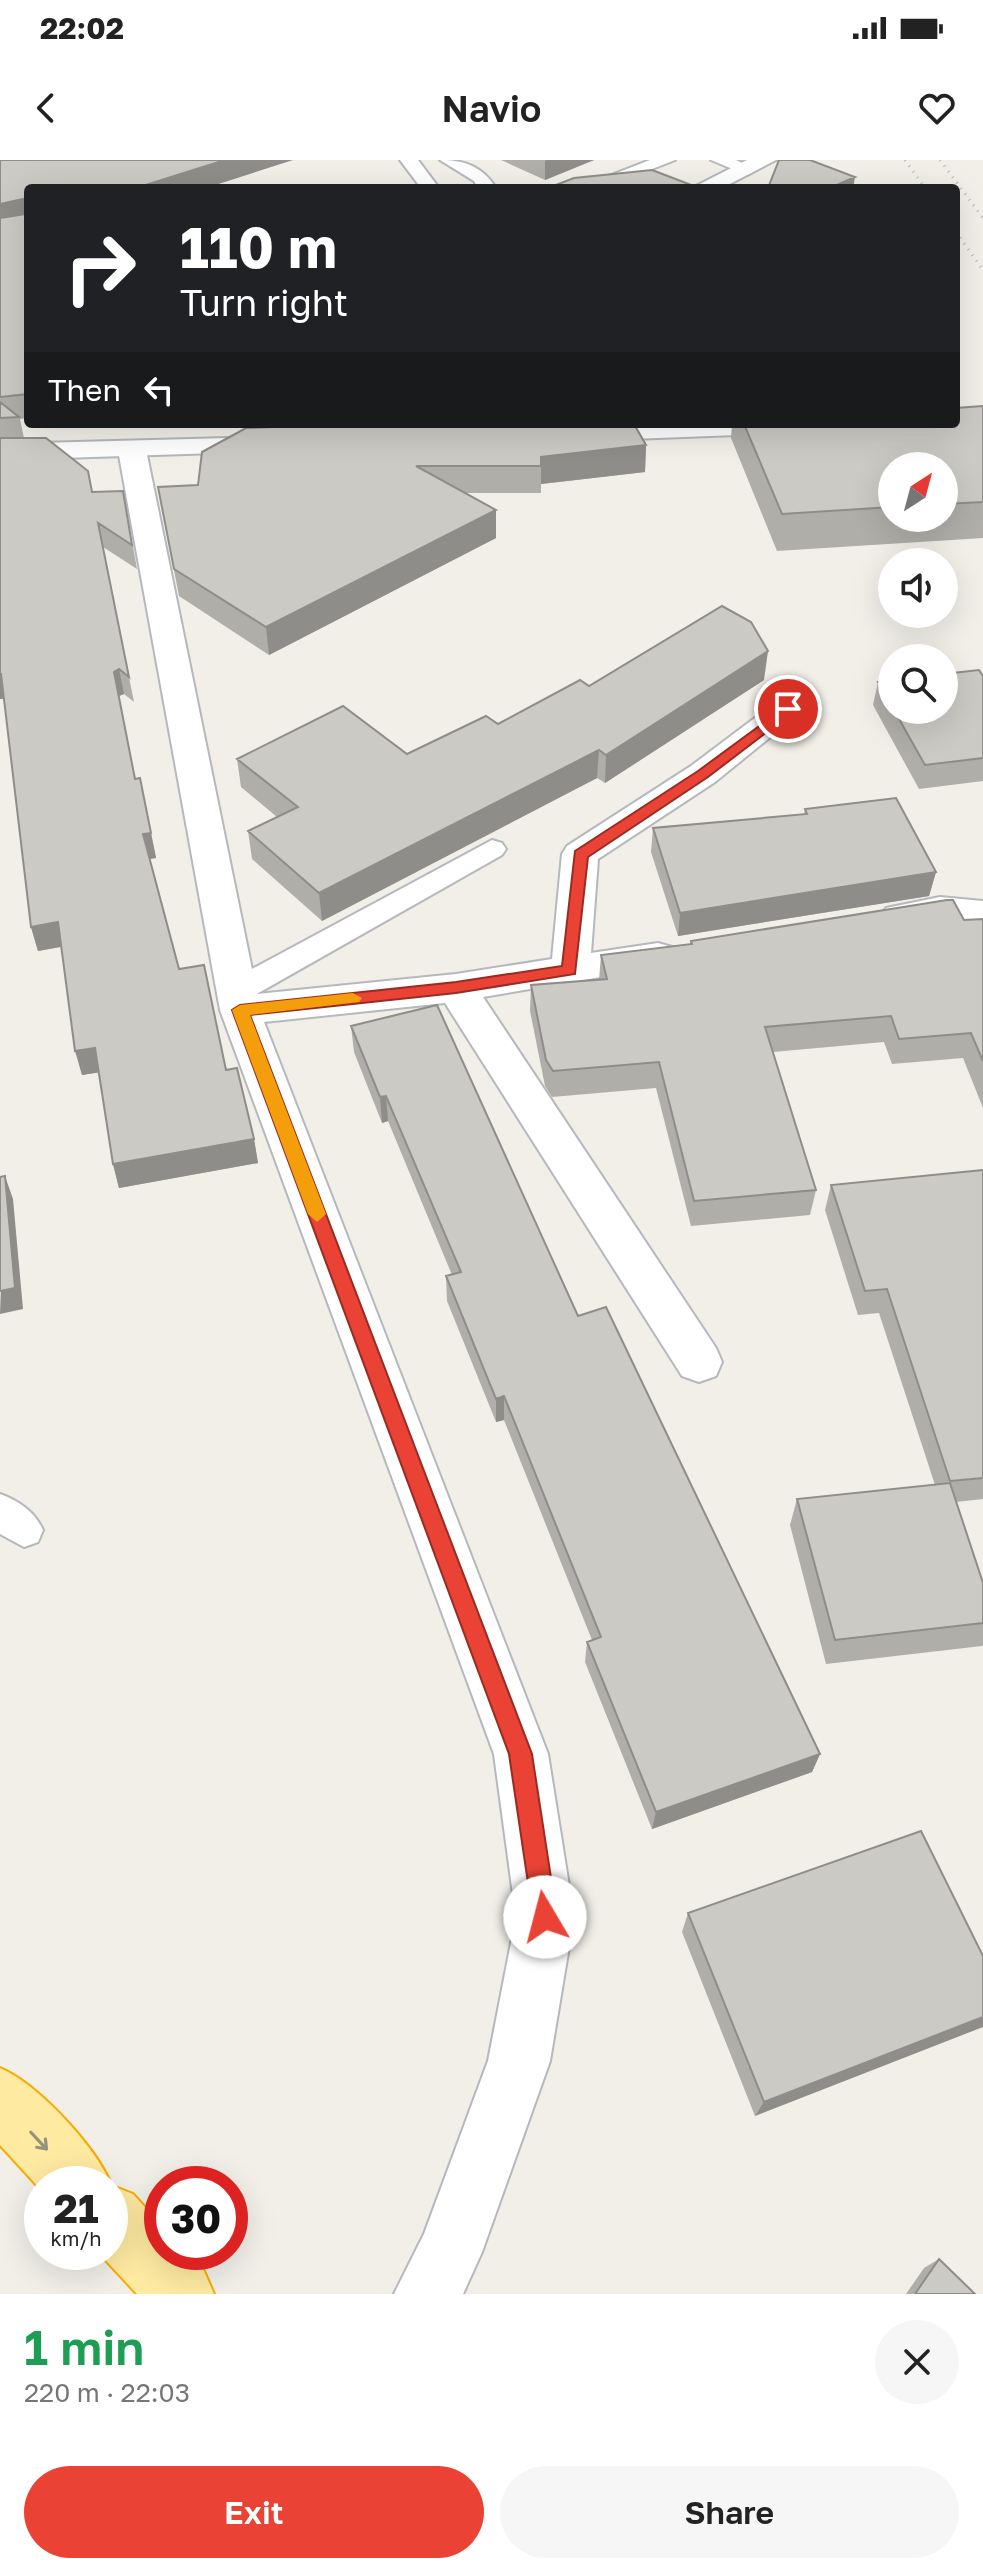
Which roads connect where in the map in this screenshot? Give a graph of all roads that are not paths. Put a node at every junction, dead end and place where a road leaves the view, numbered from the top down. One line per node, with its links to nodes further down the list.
1 (409, 160): 6 (lane)
2 (449, 160): 7 (lane)
3 (666, 160): 8 (lane)
4 (720, 160): 5 (lane)
5 (756, 165): 9 (street)
6 (427, 184)
7 (485, 184)
8 (598, 184)
9 (712, 184)
10 (691, 428): 11 (street)
11 (554, 434)
12 (121, 442): 13 (street); 14 (street); 22 (street)
13 (291, 444)
14 (0, 452)
15 (788, 709): 20 (street)
16 (492, 849): 22 (lane)
17 (983, 914): 18 (street)
18 (863, 923)
19 (693, 950): 20 (street)
20 (570, 970): 21 (street)
21 (456, 988): 22 (street); 23 (street)
22 (238, 1000): 28 (street)
23 (699, 1362)
24 (0, 2099): 25 (highway, one-way to 25)
25 (62, 2166)
26 (128, 2237): 27 (highway)
27 (181, 2294)
28 (427, 2294)

